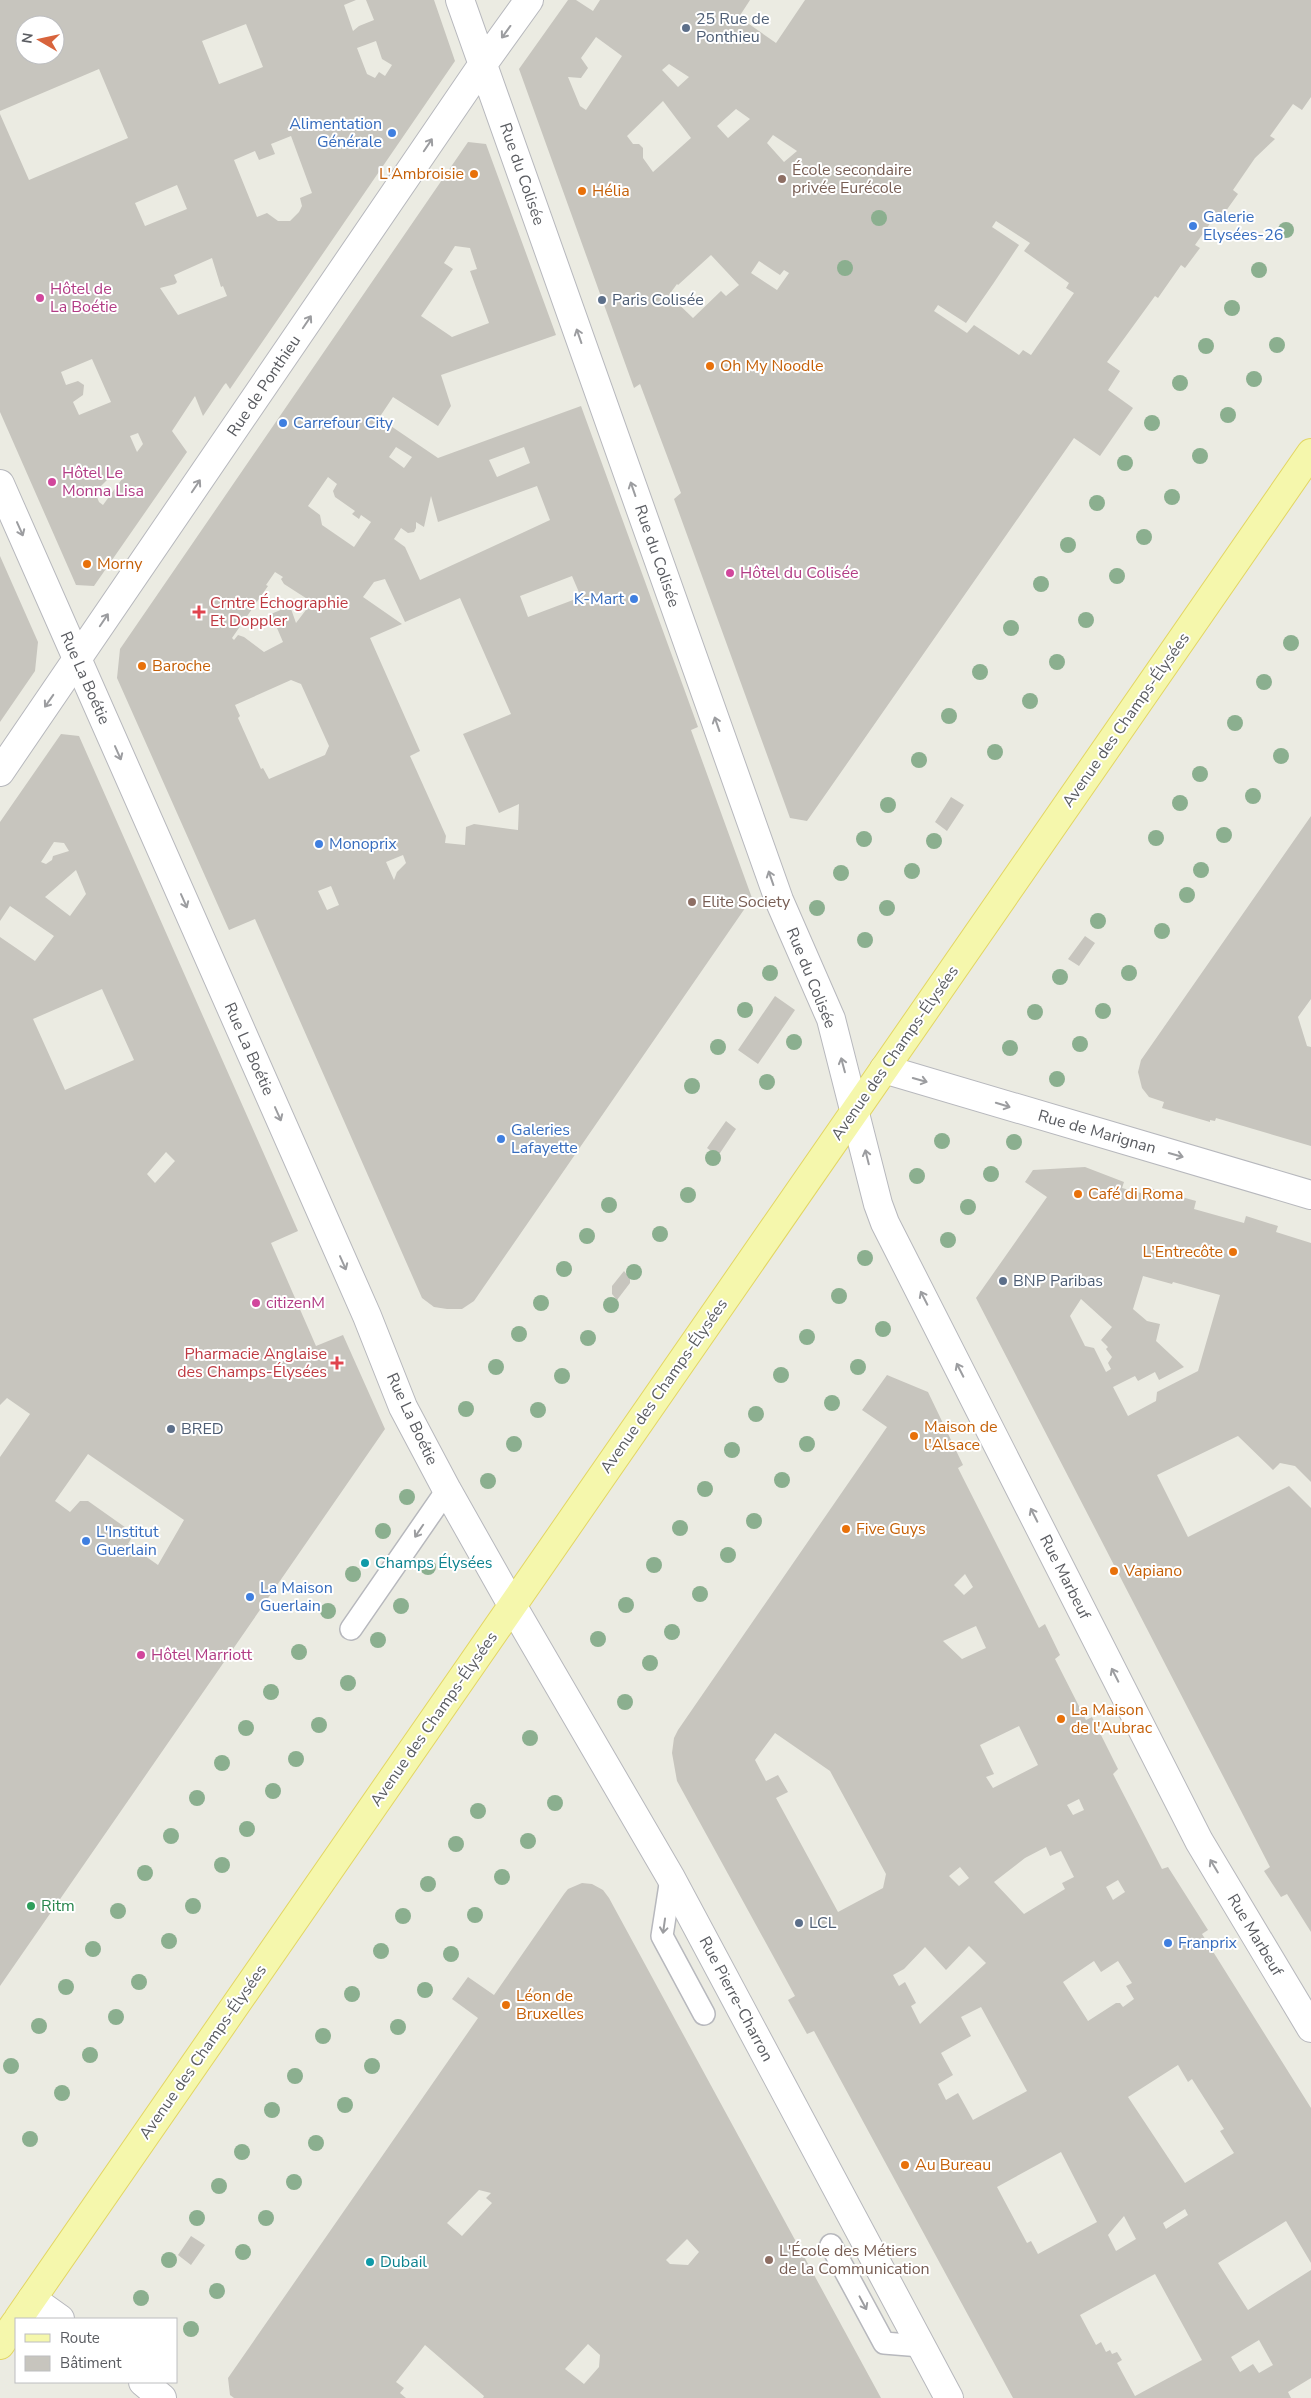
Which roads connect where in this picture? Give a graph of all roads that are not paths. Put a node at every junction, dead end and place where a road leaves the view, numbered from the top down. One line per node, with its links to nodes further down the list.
1 (460, 0): 3 (street, Rue du Colisée)
2 (528, 0): 3 (street, Rue de Ponthieu, one-way to 3)
3 (483, 64): 6 (street, Rue de Ponthieu, one-way to 3); 9 (street, Rue du Colisée, one-way to 3)
4 (1311, 452): 8 (main road, Avenue des Champs-Élysées)
5 (0, 484): 6 (street, Rue La Boétie, one-way to 6)
6 (77, 660): 7 (street, Rue de Ponthieu, one-way to 7); 11 (street, Rue La Boétie, one-way to 11)
7 (0, 772)
8 (884, 1069): 9 (main road, Avenue des Champs-Élysées); 10 (street, Rue de Marignan, one-way to 10)
9 (856, 1110): 12 (main road, Avenue des Champs-Élysées); 16 (street, Rue Marbeuf, one-way to 9)
10 (1311, 1195)
11 (446, 1490): 12 (street, Rue La Boétie); 13 (lane, one-way to 13)
12 (512, 1605): 14 (street, Rue Pierre-Charron); 18 (main road, Avenue des Champs-Élysées)
13 (351, 1629)
14 (671, 1878): 15 (lane, one-way to 15); 22 (street, Rue Pierre-Charron)
15 (704, 2014)
16 (1311, 2028)
17 (832, 2245): 22 (lane, one-way to 22)
18 (22, 2313): 19 (street)
19 (54, 2318)
20 (15, 2323): 21 (main road, Avenue des Champs-Élysées)
21 (0, 2345)
22 (921, 2346): 25 (street, Rue Pierre-Charron)
23 (144, 2383): 24 (street)
24 (162, 2398)
25 (948, 2398)

